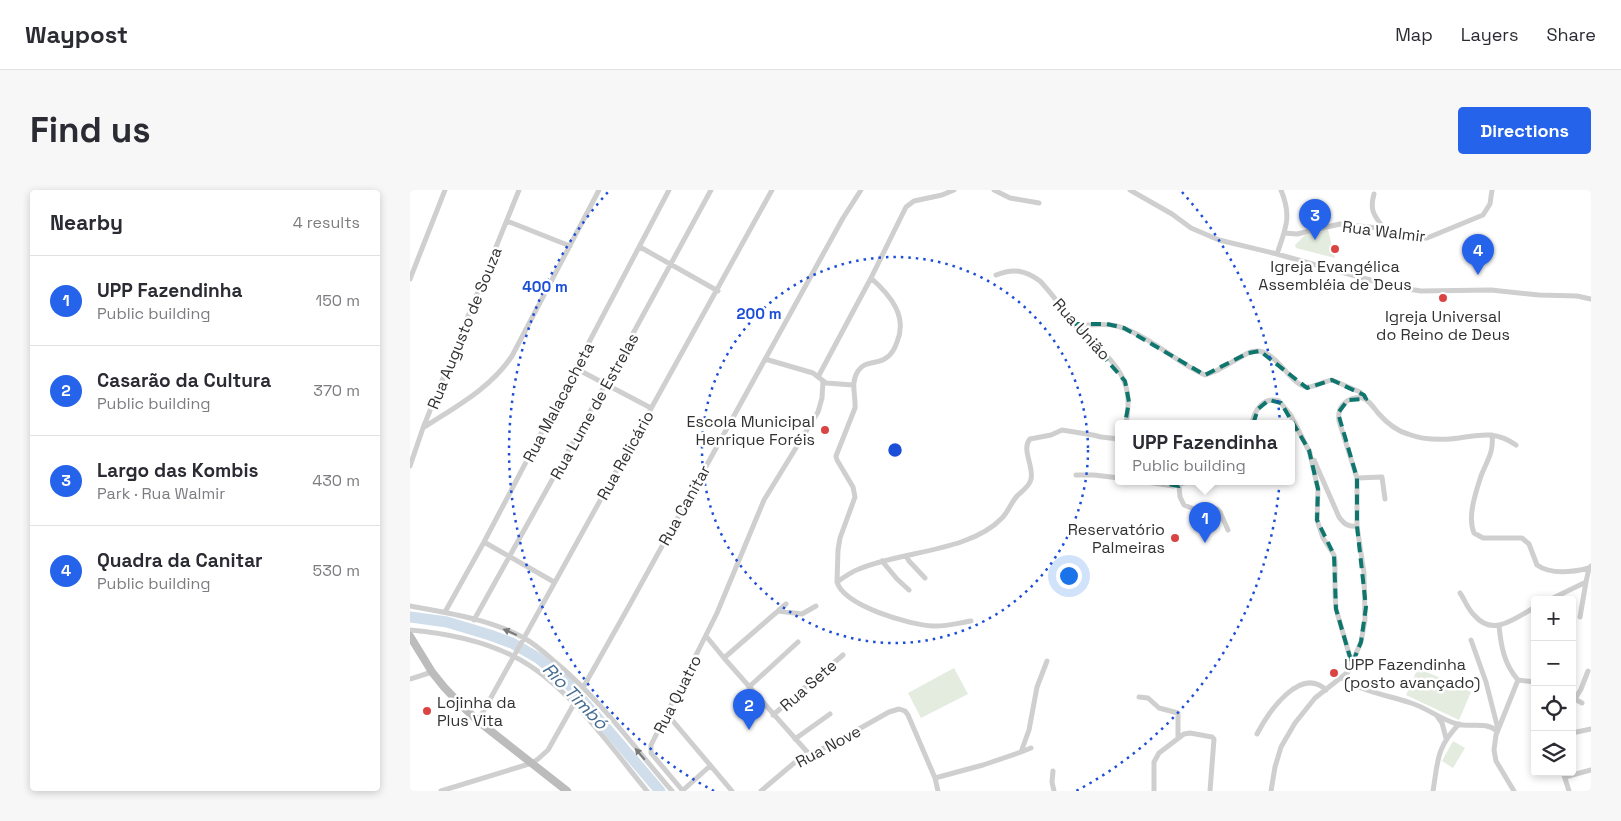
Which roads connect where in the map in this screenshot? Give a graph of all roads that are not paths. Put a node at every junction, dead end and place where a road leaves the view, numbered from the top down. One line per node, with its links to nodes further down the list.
1 (444, 190): 23 (street)
2 (519, 190): 15 (street, Rua Augusto de Souza)
3 (599, 190): 18 (street)
4 (669, 190): 19 (street, Rua Malacacheta)
5 (711, 190): 21 (street, Rua Lume de Estrelas)
6 (772, 190): 25 (street, Rua Relicário)
7 (861, 190): 28 (street, Rua Canitar)
8 (954, 190): 24 (street)
9 (994, 190): 14 (street)
10 (1130, 190): 20 (street)
11 (1281, 190): 17 (street)
12 (1492, 190): 16 (street, Rua Walmir)
13 (1374, 194): 16 (street)
14 (1039, 203)
15 (507, 221): 18 (street); 39 (street, Rua Augusto de Souza)
16 (1384, 229): 17 (street, Rua Walmir)
17 (1284, 234): 20 (street)
18 (570, 246): 39 (street)
19 (640, 247): 21 (street); 29 (street, Rua Malacacheta)
20 (1277, 254): 26 (street)
21 (671, 265): 25 (street); 31 (street, Rua Lume de Estrelas)
22 (996, 275): 27 (street, Rua União)
23 (410, 278)
24 (872, 278): 30 (street); 32 (street)
25 (718, 291): 34 (street, Rua Relicário)
26 (1591, 299)
27 (1075, 324): 33 (street); 35 (street, Rua União)
28 (764, 358): 30 (street); 93 (street, Rua Canitar)
29 (575, 368): 31 (street); 53 (street, Rua Malacacheta)
30 (821, 379): 32 (street); 77 (street, Rua Quatro)
31 (606, 385): 34 (street); 55 (street, Rua Lume de Estrelas)
32 (853, 385): 60 (street)
33 (1366, 399): 40 (street); 47 (street)
34 (650, 408): 59 (street, Rua Relicário)
35 (1126, 420)
36 (1253, 420): 37 (street)
37 (1293, 420)
38 (1295, 423): 43 (street)
39 (423, 428): 44 (street, Rua Augusto de Souza)
40 (1492, 435): 42 (street); 57 (street)
41 (1115, 439): 54 (street)
42 (1516, 445)
43 (1309, 450): 51 (street); 85 (street)
44 (410, 466)
45 (1076, 475): 46 (street)
46 (1115, 478)
47 (1357, 478): 50 (street); 51 (street)
48 (1162, 485): 49 (street)
49 (1179, 486): 52 (street)
50 (1385, 499)
51 (1357, 526): 85 (street)
52 (1228, 530)
53 (484, 542): 55 (street); 70 (street, Rua Malacacheta)
54 (906, 556): 56 (street); 58 (street)
55 (510, 557): 59 (street); 72 (street, Rua Lume de Estrelas)
56 (882, 561): 60 (street); 62 (street)
57 (1590, 567): 61 (street)
58 (925, 578)
59 (554, 582): 78 (street, Rua Relicário)
60 (837, 582): 73 (street)
61 (1586, 582): 64 (street); 71 (street)
62 (909, 590)
63 (1460, 593): 74 (street)
64 (1557, 596)
65 (786, 604): 69 (street)
66 (410, 606): 70 (street)
67 (816, 606): 69 (street)
68 (1531, 609): 74 (street)
69 (778, 611): 83 (street)
70 (445, 612): 72 (street)
71 (1580, 617)
72 (474, 620): 78 (street, one-way to 72)
73 (971, 621)
74 (1498, 626): 90 (street)
75 (410, 630): 81 (street)
76 (410, 636): 86 (main road)
77 (706, 636): 83 (street); 100 (street, Rua Quatro)
78 (523, 640): 81 (street, Rua Relicário); 93 (street)
79 (1471, 640): 107 (street)
80 (798, 642): 92 (street)
81 (515, 655): 98 (street); 104 (street, Rua Relicário)
82 (843, 655): 102 (street, Rua Sete)
83 (724, 658): 92 (street)
84 (1047, 661): 114 (street)
85 (1352, 664): 88 (street)
86 (432, 672): 89 (street); 104 (main road)
87 (1588, 672): 95 (street)
88 (1342, 678): 94 (street); 103 (street)
89 (410, 679)
90 (1518, 680): 91 (street); 107 (street)
91 (1531, 682)
92 (749, 687): 102 (street)
93 (582, 689): 98 (street, Rua Canitar); 126 (street, one-way to 93)
94 (1326, 690): 109 (street); 134 (street)
95 (1576, 695)
96 (1139, 697): 110 (street)
97 (1576, 699): 99 (street)
98 (575, 702): 116 (street, Rua Canitar); 125 (street)
99 (1582, 703)
100 (667, 714): 117 (street); 127 (street, Rua Quatro)
101 (830, 714): 112 (street)
102 (773, 715): 112 (street)
103 (1437, 716): 105 (street); 111 (street)
104 (478, 721): 116 (main road)
105 (1459, 724): 107 (street); 111 (street)
106 (1591, 729): 108 (street)
107 (1498, 730): 136 (street)
108 (1576, 732)
109 (1257, 734)
110 (1178, 737): 132 (street); 133 (street)
111 (1446, 738): 135 (street)
112 (795, 740): 115 (street)
113 (1031, 748): 114 (street)
114 (1021, 752): 122 (street)
115 (809, 754): 122 (street, Rua Nove); 129 (street, Rua Nove)
116 (532, 763): 123 (street); 124 (main road)
117 (710, 766): 127 (street); 128 (street)
118 (1591, 770): 120 (street)
119 (1052, 771): 131 (street)
120 (1576, 773)
121 (1564, 776): 137 (street)
122 (934, 778): 130 (street)
123 (441, 791)
124 (567, 791)
125 (647, 791)
126 (672, 791)
127 (682, 791)
128 (732, 791)
129 (761, 791)
130 (938, 791)
131 (1054, 791)
132 (1154, 791)
133 (1210, 791)
134 (1271, 791)
135 (1433, 791)
136 (1514, 791)
137 (1569, 791)

